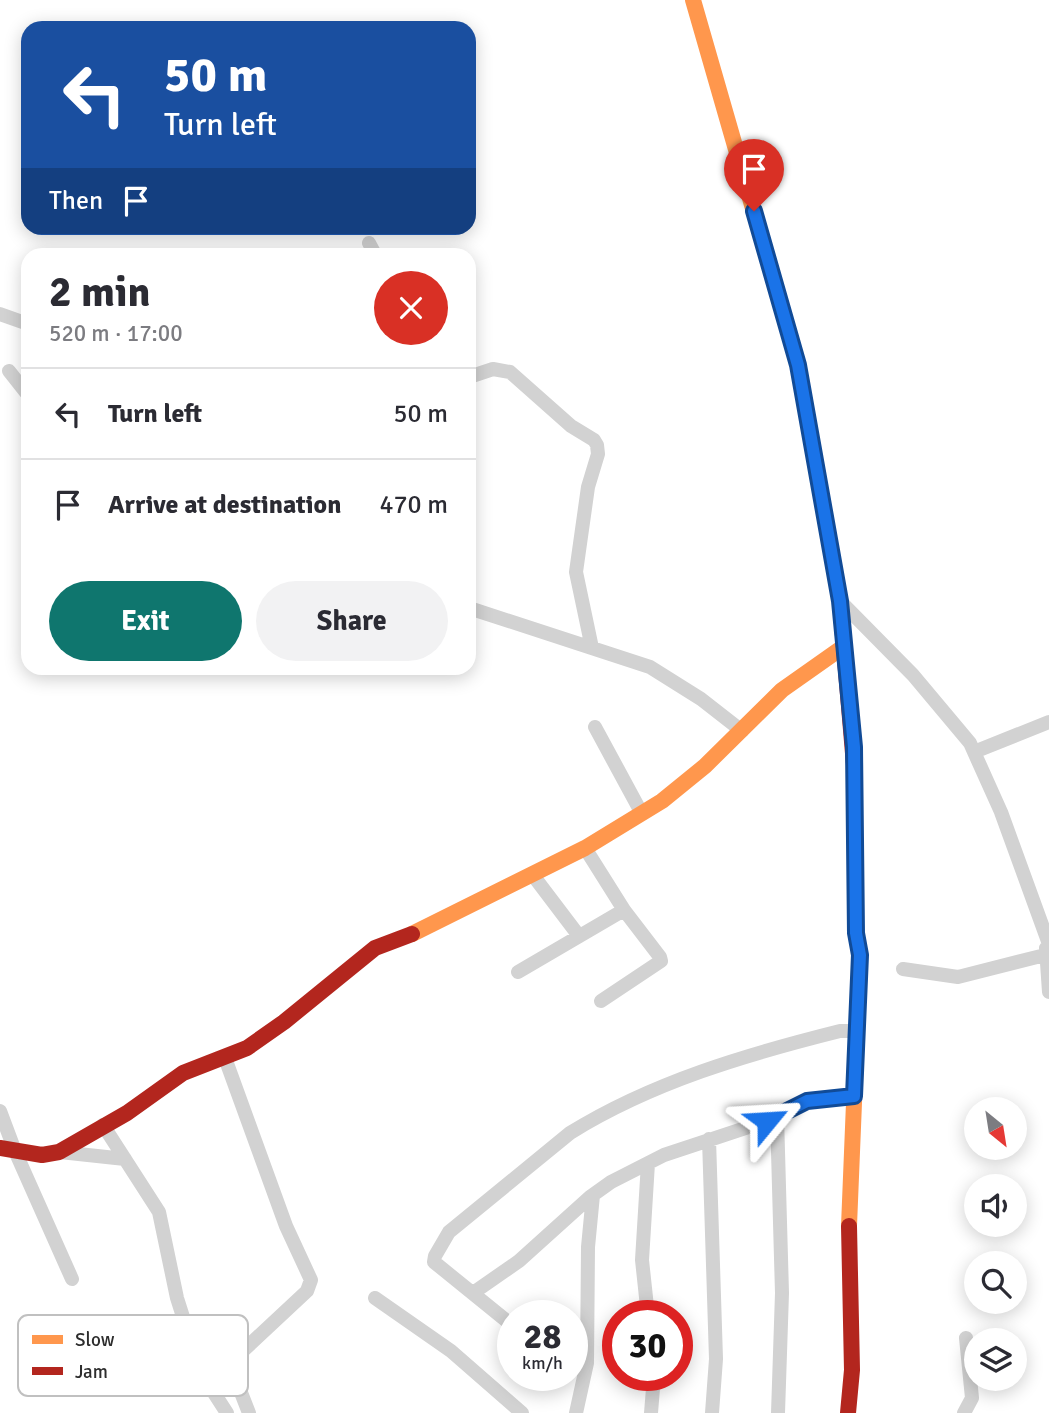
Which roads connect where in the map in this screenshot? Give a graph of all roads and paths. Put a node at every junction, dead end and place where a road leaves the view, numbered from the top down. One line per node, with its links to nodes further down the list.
1 (693, 0): 7 (street)
2 (0, 314): 3 (street)
3 (21, 322)
4 (9, 371): 6 (street)
5 (476, 375): 10 (street)
6 (21, 386)
7 (840, 601): 9 (street); 14 (street)
8 (476, 610): 10 (street)
9 (843, 647): 13 (street); 25 (street)
10 (592, 648): 13 (street)
11 (1049, 722): 14 (street)
12 (595, 727): 15 (street)
13 (742, 731): 15 (street)
14 (974, 752): 20 (street)
15 (641, 812): 16 (street)
16 (585, 848): 17 (street); 18 (street)
17 (532, 874): 19 (street); 26 (street)
18 (624, 910): 19 (street); 24 (street)
19 (579, 936): 22 (street)
20 (1047, 946): 21 (street); 23 (street)
21 (904, 970)
22 (518, 972)
23 (1049, 992)
24 (601, 1001)
25 (856, 1031): 27 (street); 38 (street)
26 (225, 1058): 30 (street); 43 (street)
27 (854, 1096): 29 (street); 55 (street)
28 (0, 1111): 32 (street)
29 (777, 1116): 31 (street); 54 (street)
30 (103, 1125): 33 (street); 34 (street)
31 (709, 1139): 35 (street); 53 (street)
32 (7, 1150): 33 (street); 37 (street)
33 (59, 1152): 34 (street)
34 (125, 1159): 42 (street)
35 (648, 1163): 36 (street); 40 (street)
36 (593, 1195): 38 (street); 51 (street)
37 (72, 1279)
38 (473, 1293): 41 (street)
39 (375, 1298): 50 (street)
40 (646, 1300)
41 (497, 1313)
42 (183, 1315)
43 (248, 1346)
44 (653, 1391): 52 (street)
45 (971, 1391): 56 (street)
46 (216, 1396): 48 (street)
47 (242, 1396): 49 (street)
48 (228, 1413)
49 (249, 1413)
50 (522, 1413)
51 (576, 1413)
52 (651, 1413)
53 (712, 1413)
54 (778, 1413)
55 (848, 1413)
56 (964, 1413)

